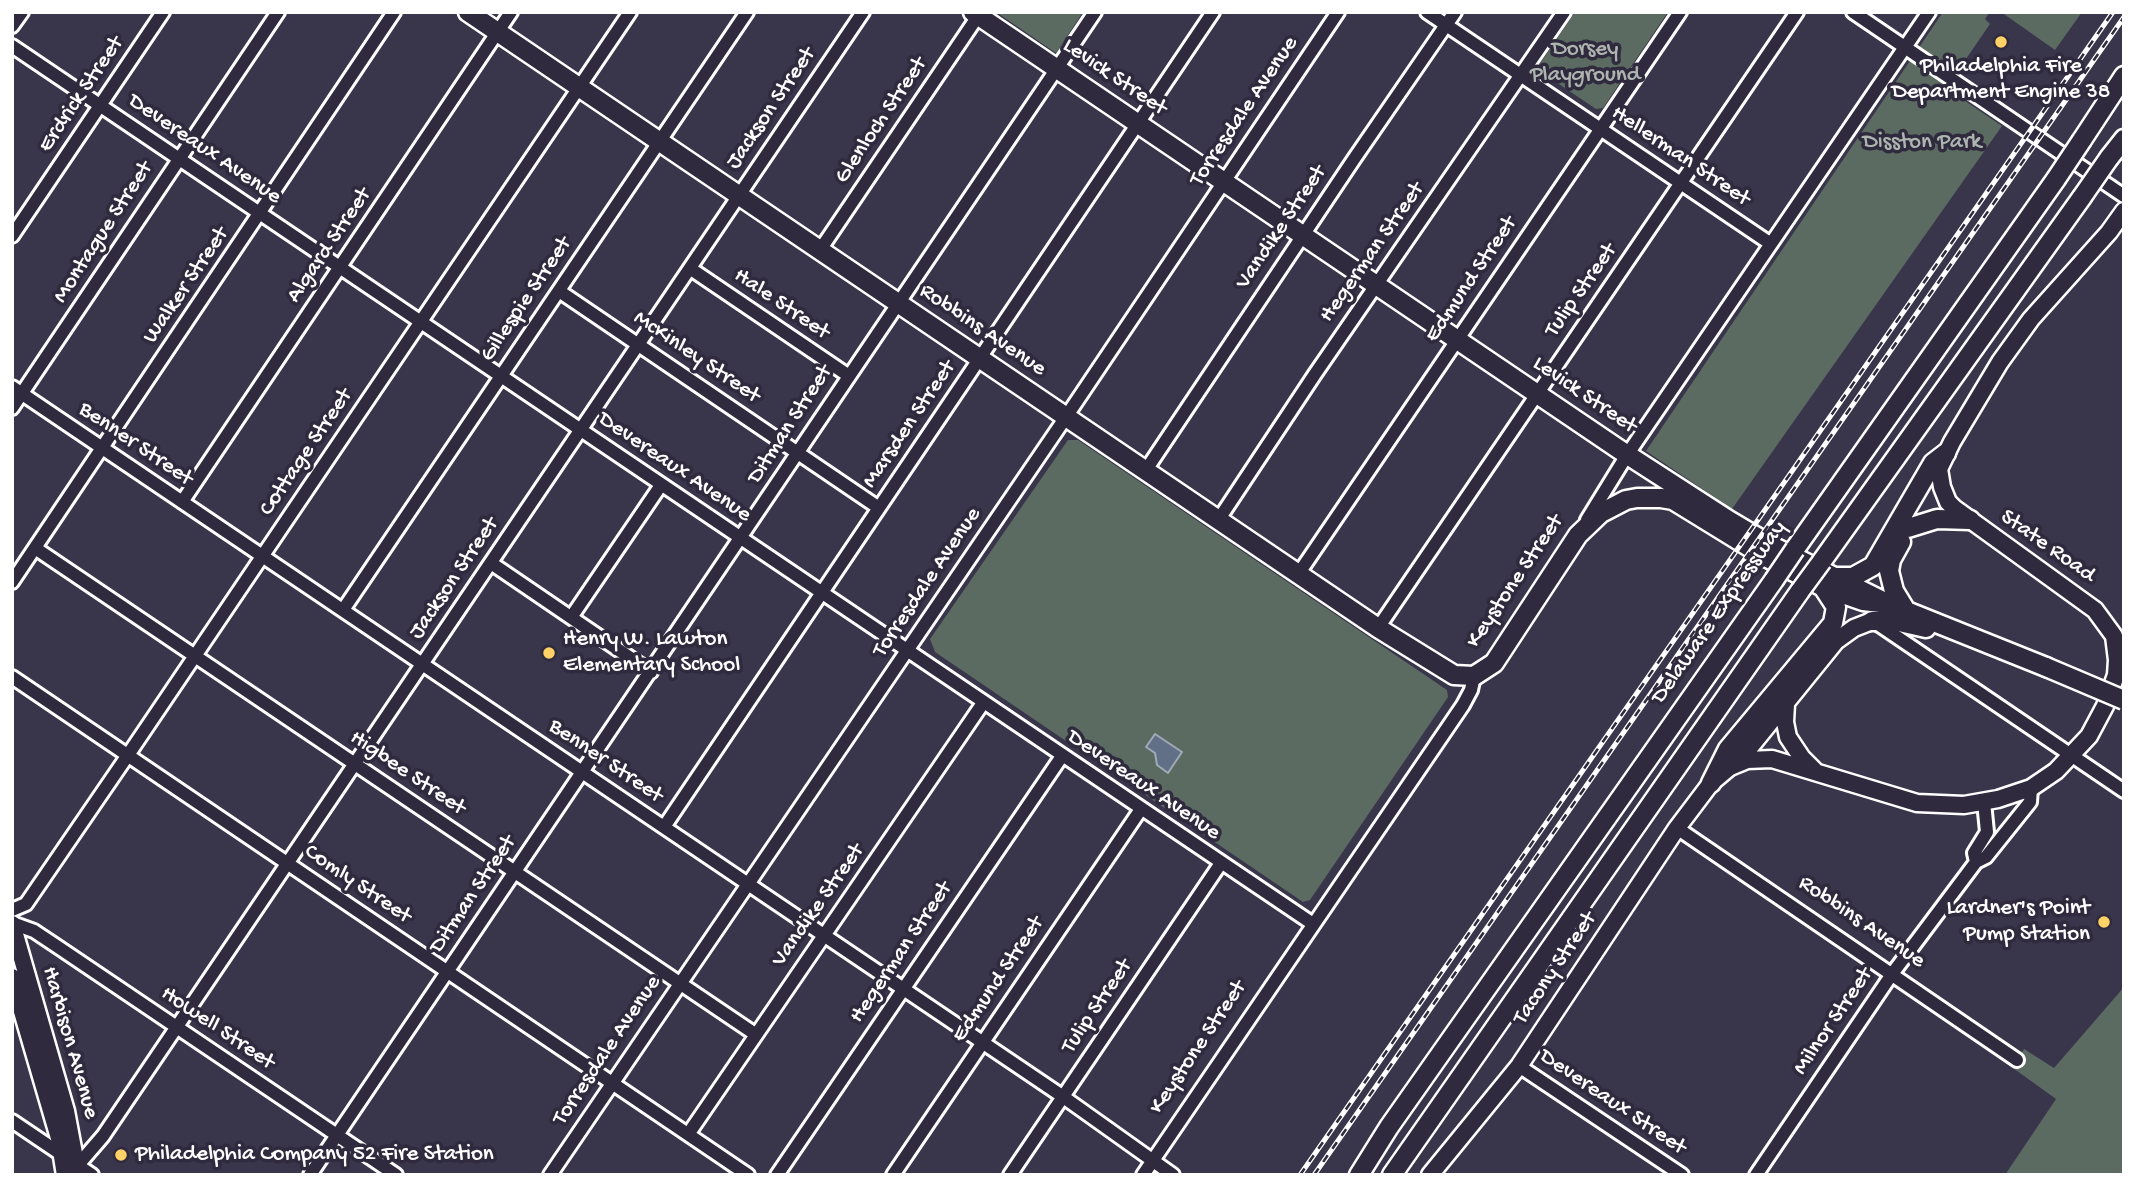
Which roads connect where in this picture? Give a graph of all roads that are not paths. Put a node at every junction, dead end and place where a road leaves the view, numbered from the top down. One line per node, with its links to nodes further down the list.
1 (22, 12): 21 (street)
2 (163, 12): 31 (street, Erdrick Street)
3 (278, 12): 37 (street, Montague Street)
4 (394, 12): 43 (street, Walker Street)
5 (468, 12): 23 (highway, Robbins Avenue)
6 (511, 12): 23 (street, Algard Street)
7 (630, 12): 30 (street, Cottage Street)
8 (747, 12): 35 (street, Gillespie Street)
9 (863, 12): 40 (street, Jackson Street)
10 (1095, 12): 26 (street, Ditman Street)
11 (1213, 12): 32 (street, Marsden Street)
12 (1338, 12): 38 (street, Torresdale Avenue)
13 (1427, 12): 22 (street, Hellerman Street)
14 (1455, 12): 22 (street, Vandike Street)
15 (1564, 12): 27 (street, Hegerman Street)
16 (1680, 12): 33 (street, Edmund Street)
17 (1797, 12): 39 (street, Tulip Street)
18 (1853, 12): 25 (street)
19 (1929, 12): 25 (street, Keystone Street)
20 (976, 14): 26 (highway, Levick Street); 47 (street, Glenloch Street)
21 (12, 26)
22 (1446, 26): 27 (street, Hellerman Street); 44 (street, Vandike Street)
23 (498, 32): 30 (highway, Robbins Avenue); 48 (street, Algard Street)
24 (12, 46): 31 (street, Devereaux Avenue)
25 (1905, 48): 41 (street); 46 (street, Keystone Street)
26 (1057, 68): 32 (highway, Levick Street); 52 (street, Ditman Street)
27 (1522, 75): 33 (street, Hellerman Street); 50 (street, Hegerman Street)
28 (2124, 75): 36 (highway)
29 (2124, 82): 36 (highway, Delaware Expressway)
30 (580, 88): 35 (highway, Robbins Avenue); 53 (street, Cottage Street)
31 (100, 106): 37 (street, Devereaux Avenue); 45 (street, Erdrick Street)
32 (1137, 123): 38 (highway, Levick Street); 56 (street, Marsden Street)
33 (1601, 130): 39 (street, Hellerman Street); 54 (street, Edmund Street)
34 (2124, 139): 82 (highway, bridge)
35 (659, 140): 40 (highway, Robbins Avenue); 51 (street, Gillespie Street)
36 (2082, 140): 151 (highway, Delaware Expressway, bridge)
37 (178, 159): 43 (street, Devereaux Avenue); 59 (street, Montague Street)
38 (1223, 181): 44 (highway, Levick Street); 62 (street, Torresdale Avenue)
39 (1682, 183): 46 (street, Hellerman Street); 60 (street, Tulip Street)
40 (739, 196): 47 (highway, Robbins Avenue); 49 (street, Jackson Street)
41 (2124, 196)
42 (2124, 211): 66 (main road)
43 (261, 214): 48 (street, Devereaux Avenue); 64 (street, Walker Street)
44 (1303, 235): 50 (highway, Levick Street); 68 (street, Vandike Street)
45 (12, 236)
46 (1770, 244): 67 (street, Keystone Street)
47 (820, 250): 52 (highway, Robbins Avenue)
48 (341, 267): 53 (street, Devereaux Avenue); 71 (street, Algard Street)
49 (691, 269): 55 (street, Jackson Street); 57 (street, Hale Street)
50 (1377, 285): 54 (highway, Levick Street); 73 (street, Hegerman Street)
51 (559, 291): 55 (street, McKinley Street); 58 (street, Gillespie Street)
52 (898, 303): 56 (highway, Robbins Avenue); 57 (street, Ditman Street)
53 (421, 322): 58 (street, Devereaux Avenue); 79 (street, Cottage Street)
54 (1456, 340): 60 (highway, Levick Street); 81 (street, Edmund Street)
55 (639, 345): 63 (street, Jackson Street); 65 (street, McKinley Street)
56 (980, 359): 62 (highway, Robbins Avenue); 72 (street, Marsden Street)
57 (849, 376): 65 (street, Ditman Street)
58 (501, 377): 63 (street, Devereaux Avenue); 86 (street, Gillespie Street)
59 (17, 390): 61 (street, Montague Street); 64 (street, Benner Street)
60 (1537, 393): 67 (highway, Levick Street); 89 (street, Tulip Street)
61 (12, 408)
62 (1066, 417): 68 (highway, Robbins Avenue); 91 (street, Torresdale Avenue)
63 (581, 430): 70 (street, Devereaux Avenue); 80 (street, Jackson Street)
64 (102, 448): 71 (street, Benner Street); 78 (street, Walker Street)
65 (799, 453): 72 (street, McKinley Street); 77 (street, Ditman Street)
66 (1946, 453): 69 (main road); 82 (highway)
67 (1627, 455): 76 (street, Keystone Street); 82 (highway, Levick Street)
68 (1146, 470): 73 (highway, Robbins Avenue)
69 (1939, 475): 74 (main road, State Road); 75 (highway)
70 (661, 485): 77 (street, Devereaux Avenue); 87 (street)
71 (183, 502): 79 (street, Benner Street)
72 (879, 508): 84 (street, Marsden Street)
73 (1219, 519): 81 (highway, Robbins Avenue)
74 (1970, 520): 75 (highway); 102 (main road, State Road)
75 (1908, 528): 85 (highway)
76 (1578, 535): 82 (highway, Levick Street); 95 (highway, Keystone Street)
77 (741, 539): 84 (street, Devereaux Avenue); 94 (street, Ditman Street)
78 (35, 548): 83 (street, Walker Street); 92 (street, Higbee Street)
79 (262, 556): 86 (street, Benner Street); 92 (street, Cottage Street)
80 (491, 563): 87 (street); 93 (street, Jackson Street)
81 (1299, 573): 89 (highway, Robbins Avenue)
82 (1826, 575): 85 (highway, Levick Street); 107 (highway); 152 (highway, bridge)
83 (12, 582)
84 (821, 593): 91 (street, Devereaux Avenue); 112 (street, Marsden Street)
85 (1897, 607): 90 (highway, Levick Street)
86 (343, 610): 93 (street, Benner Street)
87 (572, 616): 94 (street)
88 (1872, 621): 90 (highway); 98 (main road); 102 (street)
89 (1378, 628): 95 (highway, Robbins Avenue)
90 (1981, 640): 97 (highway, bridge)
91 (906, 651): 99 (street, Devereaux Avenue); 118 (street, Torresdale Avenue)
92 (195, 656): 100 (street, Cottage Street); 104 (street, Higbee Street)
93 (423, 664): 104 (street, Jackson Street); 106 (street, Benner Street)
94 (651, 672): 106 (street, Ditman Street)
95 (1474, 676): 121 (street, Keystone Street)
96 (12, 677): 100 (street, Comly Street)
97 (2124, 700)
98 (1787, 701): 103 (main road); 105 (main road)
99 (983, 703): 101 (street, Devereaux Avenue); 122 (street, Vandike Street)
100 (128, 755): 116 (street, Comly Street); 119 (street, Cottage Street)
101 (1062, 756): 111 (street, Devereaux Avenue); 127 (street, Hegerman Street)
102 (2072, 756): 108 (main road, State Road); 109 (street)
103 (1738, 762): 105 (main road, State Road); 107 (main road)
104 (355, 764): 116 (street, Jackson Street); 117 (street, Higbee Street)
105 (1814, 770): 110 (main road, State Road)
106 (583, 772): 112 (street, Benner Street); 117 (street, Ditman Street)
107 (1711, 783): 113 (main road, Tacony Street)
108 (2031, 788): 110 (main road, State Road); 114 (street, Milnor Street)
109 (2124, 791)
110 (1984, 802): 114 (street, Milnor Street)
111 (1141, 809): 115 (street, Devereaux Avenue); 130 (street, Edmund Street)
112 (664, 827): 118 (street, Benner Street)
113 (1677, 828): 124 (street, Robbins Avenue); 132 (main road, Tacony Street)
114 (1976, 862): 124 (street, Milnor Street)
115 (1221, 863): 121 (street, Devereaux Avenue); 134 (street, Tulip Street)
116 (288, 864): 123 (street, Comly Street); 128 (street, Jackson Street)
117 (515, 872): 123 (street, Ditman Street); 126 (street, Higbee Street)
118 (748, 885): 122 (street, Benner Street); 126 (street, Torresdale Avenue)
119 (12, 910)
120 (12, 923): 128 (street, Howell Street); 140 (main road, Harbison Avenue)
121 (1313, 924): 139 (street, Keystone Street)
122 (825, 935): 127 (street, Benner Street); 129 (street, Vandike Street)
123 (447, 972): 133 (street, Comly Street); 137 (street, Ditman Street)
124 (1892, 974): 131 (street, Robbins Avenue); 155 (street, Milnor Street)
125 (12, 976): 138 (main road, Harbison Avenue)
126 (680, 982): 129 (street, Higbee Street); 133 (street, Torresdale Avenue)
127 (903, 989): 130 (street, Benner Street); 146 (street, Hegerman Street)
128 (177, 1026): 137 (street, Howell Street); 140 (street, Jackson Street)
129 (755, 1034): 136 (street, Vandike Street)
130 (981, 1042): 134 (street, Benner Street); 147 (street, Edmund Street)
131 (2017, 1060)
132 (1519, 1066): 153 (main road, Tacony Street); 154 (street, Devereaux Street)
133 (612, 1083): 136 (street, Comly Street); 144 (street, Torresdale Avenue)
134 (1062, 1096): 139 (street, Benner Street); 148 (street, Tulip Street)
135 (12, 1121): 138 (street)
136 (689, 1133): 145 (street, Comly Street)
137 (337, 1136): 142 (street, Ditman Street); 143 (street, Howell Street)
138 (63, 1156): 140 (main road, Harbison Avenue)
139 (1153, 1161): 149 (street, Keystone Street); 150 (street, Benner Street)
140 (74, 1172): 141 (street)
141 (92, 1175)
142 (310, 1175)
143 (396, 1175)
144 (550, 1175)
145 (748, 1175)
146 (777, 1175)
147 (893, 1175)
148 (1010, 1175)
149 (1143, 1175)
150 (1173, 1175)
151 (1359, 1175)
152 (1392, 1175)
153 (1430, 1175)
154 (1682, 1175)
155 (1756, 1175)

